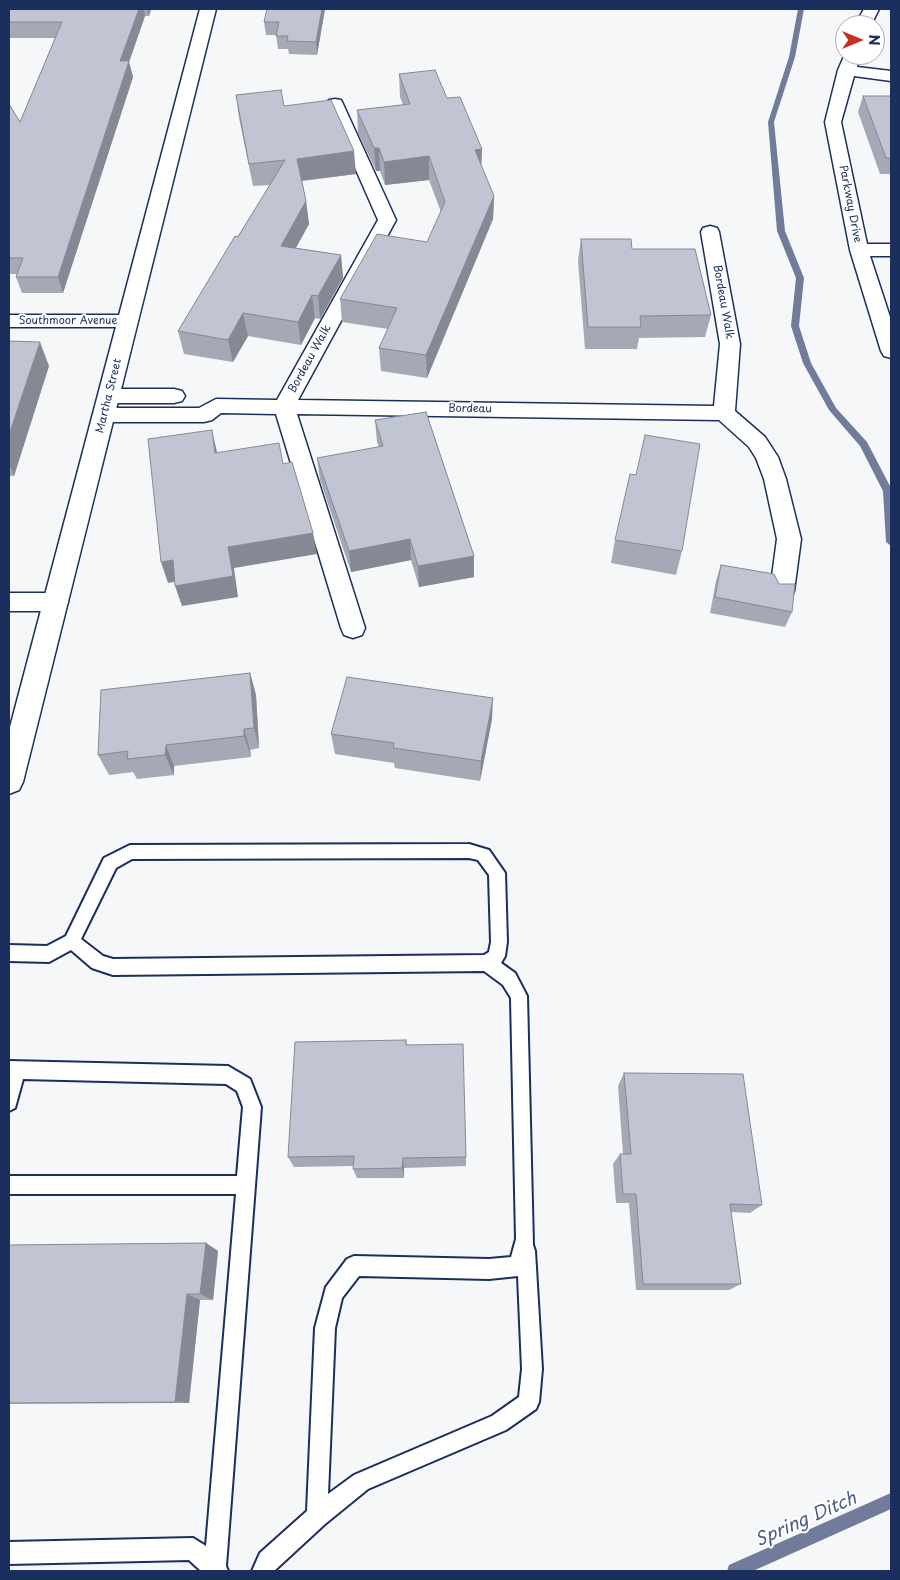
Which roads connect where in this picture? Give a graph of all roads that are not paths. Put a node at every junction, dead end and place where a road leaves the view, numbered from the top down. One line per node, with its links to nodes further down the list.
1 (208, 9): 10 (street, Martha Street)
2 (848, 65): 7 (street, Parkway Drive)
3 (855, 65): 4 (street)
4 (891, 76)
5 (335, 104): 13 (street, Bordeau Walk)
6 (710, 232): 14 (street, Bordeau Walk)
7 (859, 250): 8 (street); 11 (street, Parkway Drive)
8 (891, 250)
9 (9, 321): 10 (street, Southmoor Avenue)
10 (127, 321): 12 (street, Martha Street)
11 (891, 351)
12 (106, 406): 13 (street, Bordeau); 17 (street, Martha Street)
13 (284, 406): 14 (street, Bordeau); 18 (street, Bordeau Walk)
14 (724, 413): 15 (street)
15 (782, 591)
16 (9, 602): 17 (street)
17 (56, 602): 19 (street, Martha Street)
18 (353, 628)
19 (9, 782)
20 (72, 941): 21 (lane); 22 (lane); 22 (lane)
21 (9, 953)
22 (487, 963): 27 (lane)
23 (12, 1070): 24 (lane); 26 (lane)
24 (9, 1102)
25 (9, 1185): 26 (lane)
26 (246, 1186): 30 (lane)
27 (525, 1239): 28 (lane); 28 (lane)
28 (317, 1516): 31 (lane)
29 (9, 1553): 30 (lane)
30 (216, 1570)
31 (263, 1571)

